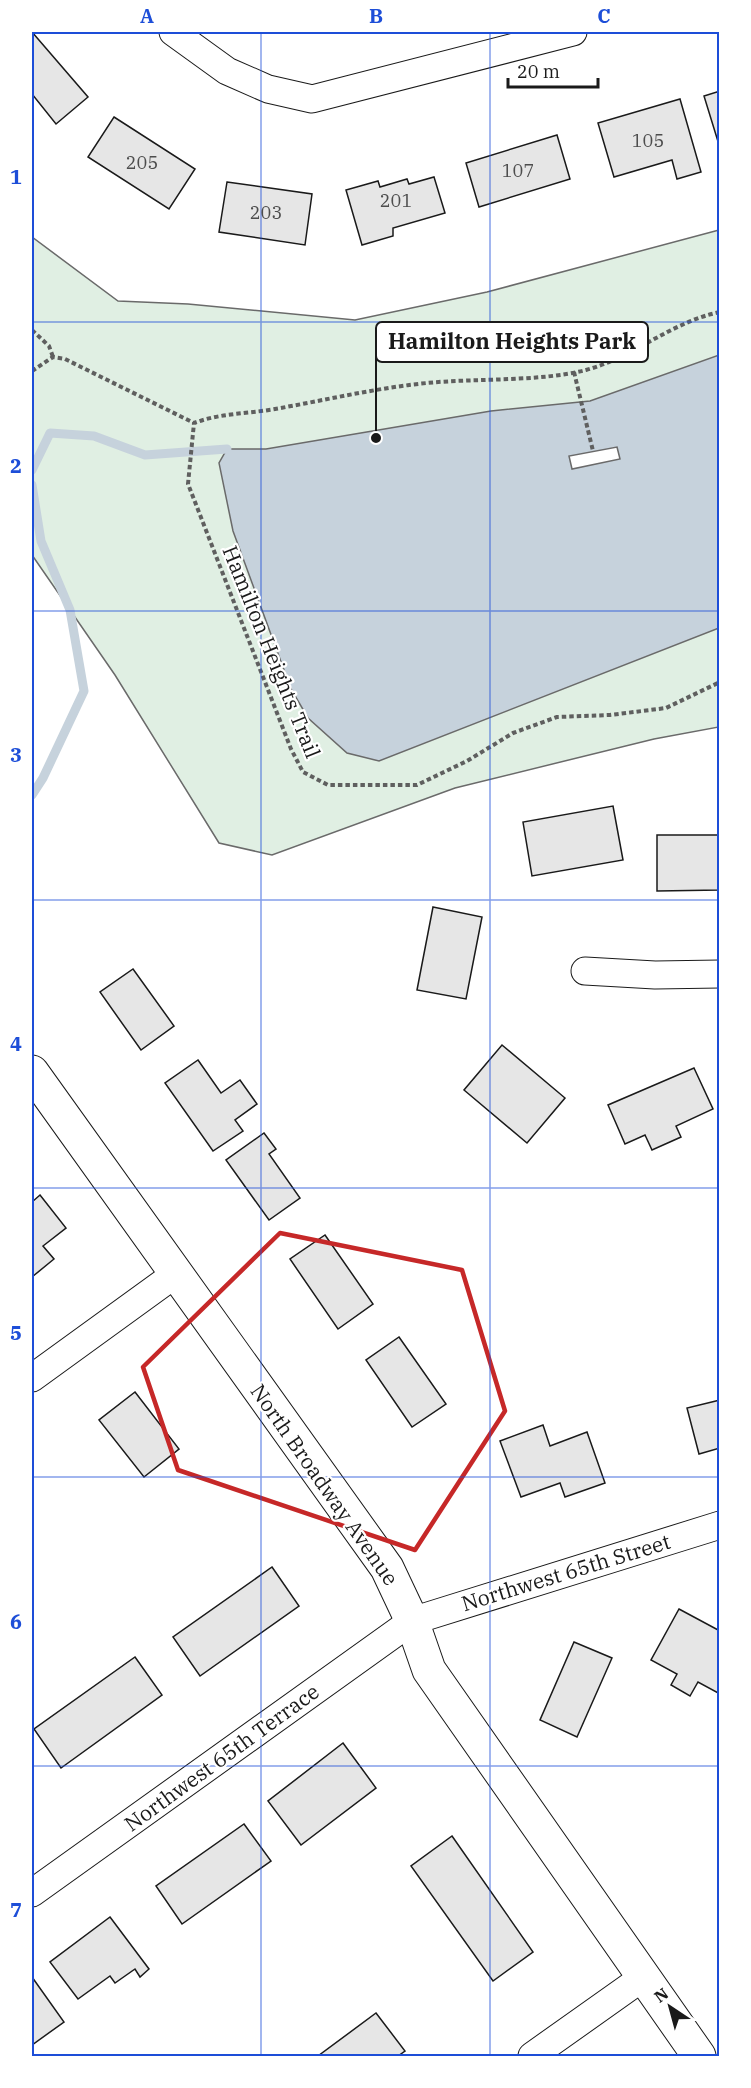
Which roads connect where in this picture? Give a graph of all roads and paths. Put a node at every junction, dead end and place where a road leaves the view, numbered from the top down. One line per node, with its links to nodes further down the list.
1 (172, 32): 2 (street)
2 (573, 32)
3 (720, 312): 7 (path)
4 (32, 330): 5 (path)
5 (53, 357): 6 (path); 8 (path)
6 (32, 371)
7 (574, 372): 8 (path); 9 (path)
8 (194, 423): 10 (path, Hamilton Heights Trail)
9 (593, 451)
10 (720, 682)
11 (585, 971): 12 (street)
12 (720, 974)
13 (32, 1072): 14 (street, North Broadway Avenue)
14 (174, 1275): 15 (street); 17 (street, North Broadway Avenue)
15 (32, 1378)
16 (720, 1525): 17 (street, Northwest 65th Street)
17 (412, 1621): 18 (street, Northwest 65th Terrace); 19 (street, North Broadway Avenue)
18 (32, 1893)
19 (642, 1978): 20 (street); 21 (street, North Broadway Avenue)
20 (532, 2056)
21 (699, 2056)

